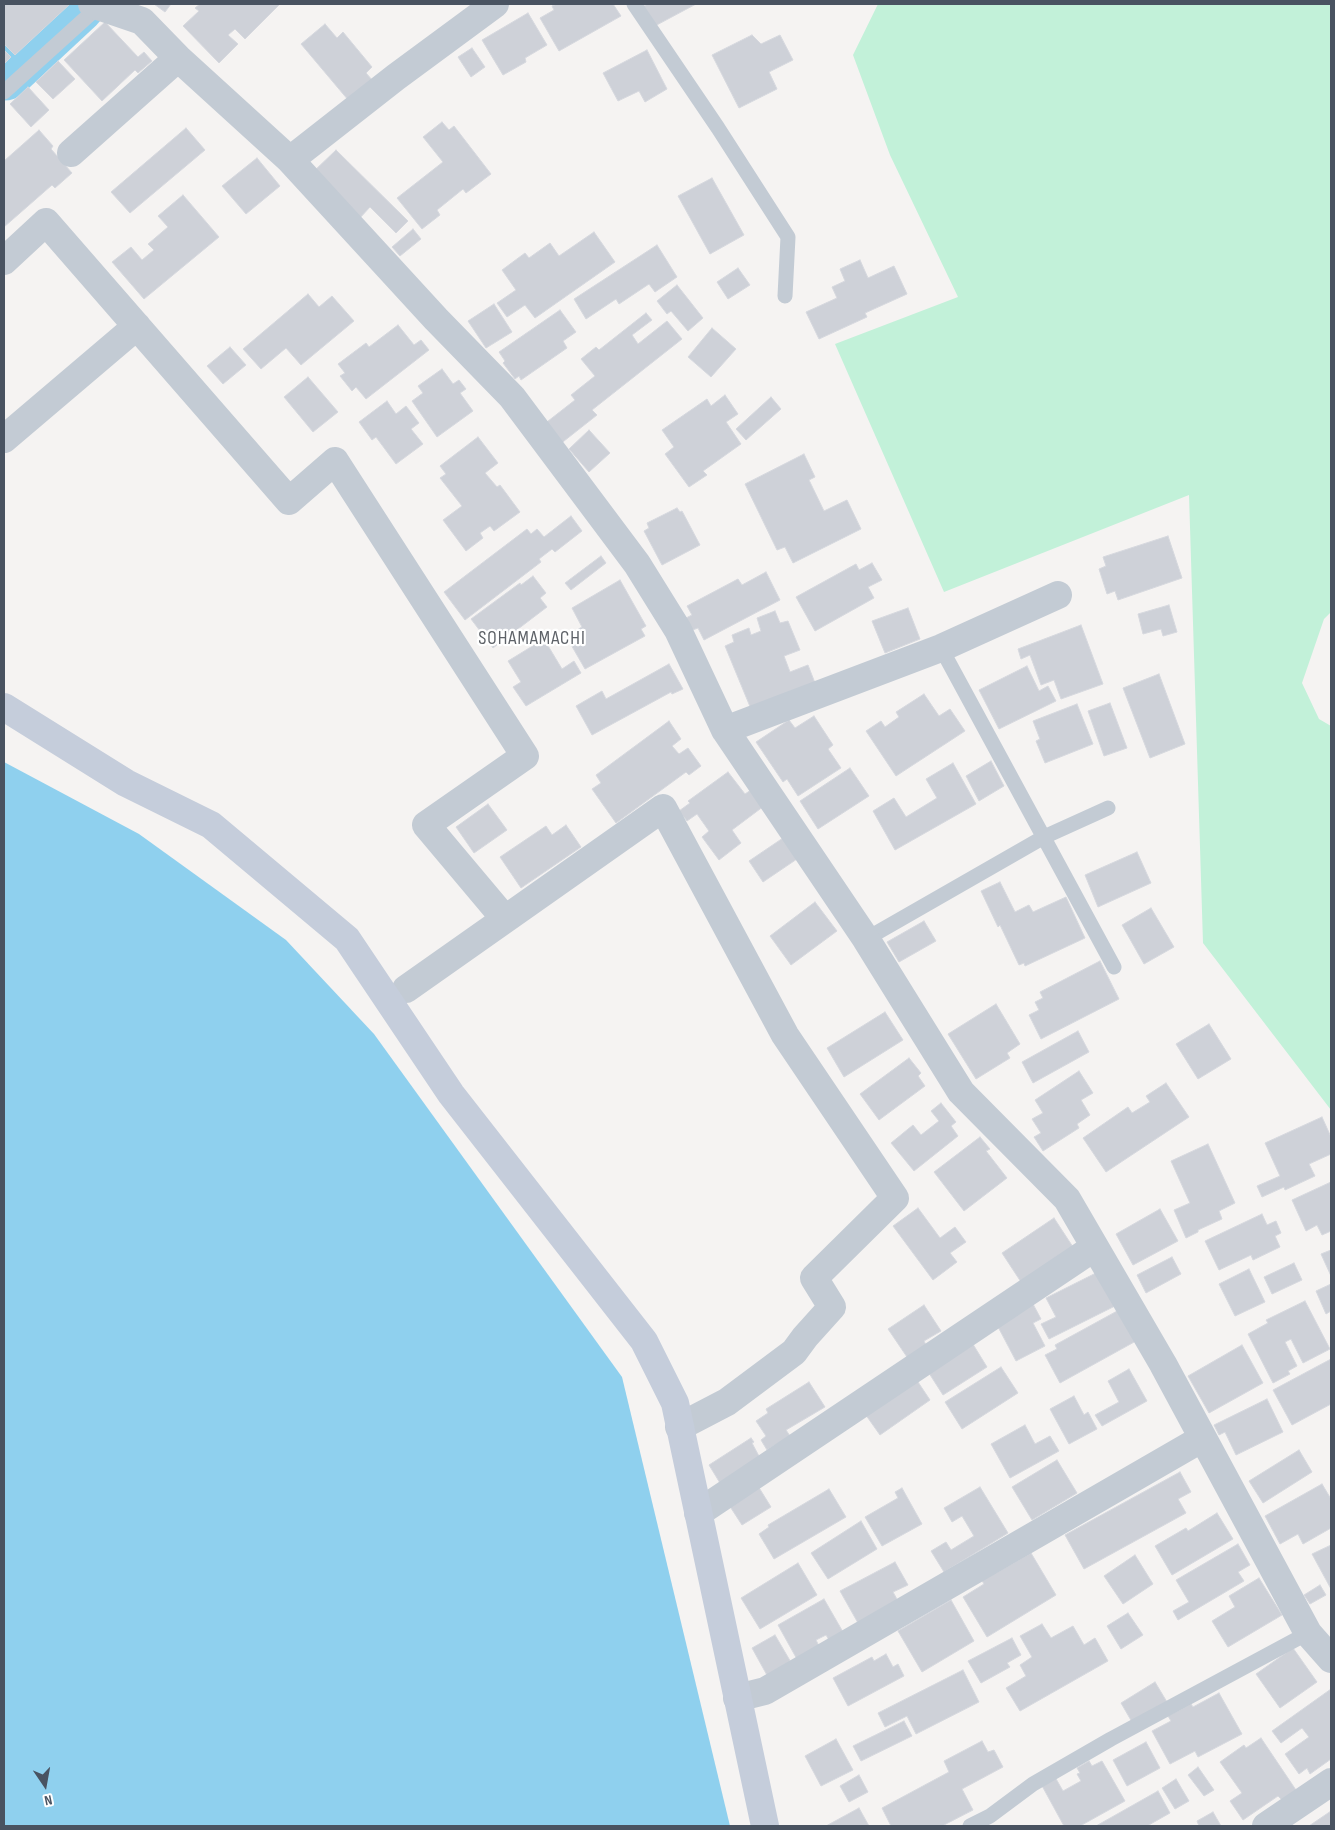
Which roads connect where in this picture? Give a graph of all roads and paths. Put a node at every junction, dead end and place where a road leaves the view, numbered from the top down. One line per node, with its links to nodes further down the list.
1 (495, 4): 7 (street)
2 (634, 4): 9 (lane)
3 (96, 5): 4 (street); 5 (lane)
4 (178, 58): 6 (street); 7 (street)
5 (4, 92)
6 (71, 153)
7 (290, 160): 15 (street)
8 (4, 261): 10 (street)
9 (785, 296)
10 (137, 326): 11 (street); 18 (street)
11 (4, 439)
12 (1058, 595): 13 (street)
13 (941, 648): 15 (street); 17 (lane)
14 (4, 707): 23 (street)
15 (726, 730): 19 (street)
16 (1108, 808): 17 (lane)
17 (1044, 837): 19 (lane); 20 (lane)
18 (505, 919): 21 (street); 23 (street)
19 (866, 939): 22 (street)
20 (1114, 967)
21 (406, 989)
22 (1095, 1246): 24 (street); 25 (street)
23 (679, 1427): 25 (street)
24 (1203, 1438): 26 (street); 28 (street)
25 (698, 1513): 28 (street)
26 (1308, 1633): 27 (street); 31 (lane)
27 (1331, 1660)
28 (737, 1698): 30 (street)
29 (1331, 1782): 32 (street)
30 (765, 1826)
31 (970, 1826)
32 (1266, 1826)

